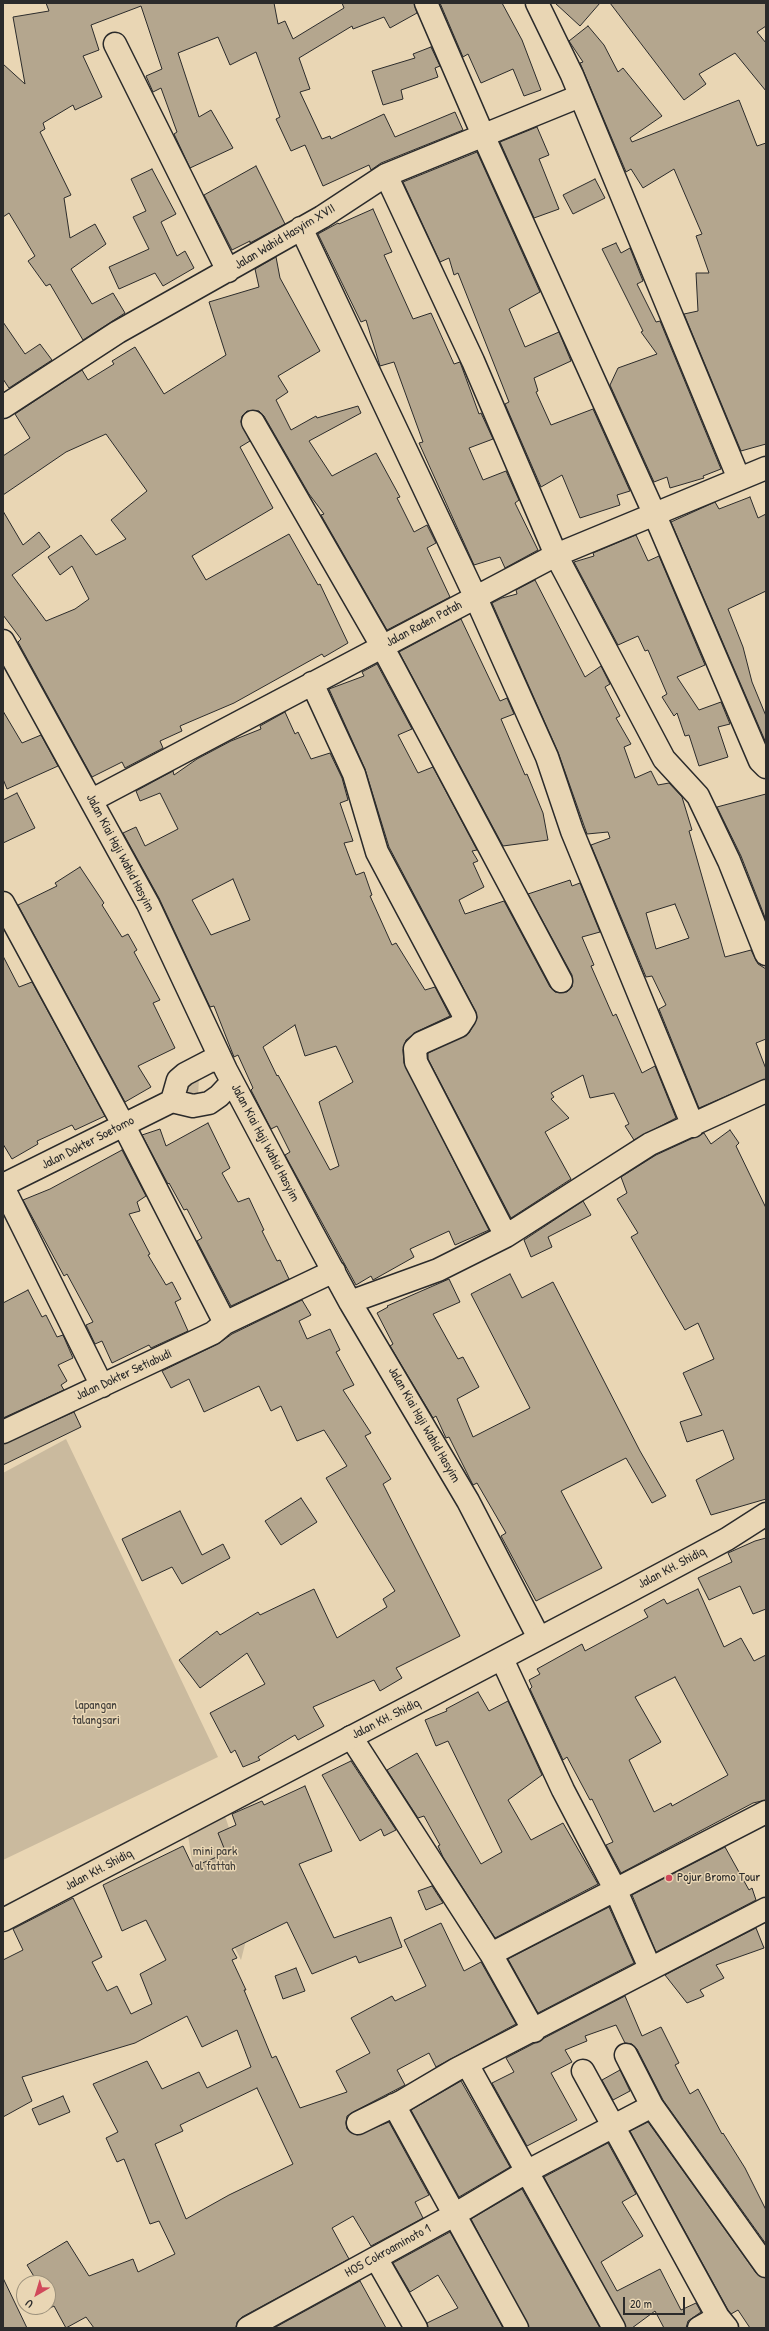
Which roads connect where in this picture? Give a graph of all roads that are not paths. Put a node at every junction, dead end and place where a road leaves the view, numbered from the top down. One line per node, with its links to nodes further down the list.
1 (426, 3): 5 (street)
2 (537, 3): 4 (street)
3 (115, 44): 8 (street)
4 (580, 96): 5 (street, Jalan Wahid Hasyim XVII); 12 (street)
5 (483, 135): 6 (street, Jalan Wahid Hasyim XVII); 13 (street)
6 (386, 175): 7 (street, Jalan Wahid Hasyim XVII); 14 (street)
7 (302, 228): 8 (street, Jalan Wahid Hasyim XVII); 15 (street)
8 (228, 271): 9 (street, Jalan Wahid Hasyim XVII)
9 (3, 407)
10 (252, 422): 17 (street)
11 (766, 468): 12 (street, Jalan Raden Patah)
12 (740, 479): 13 (street, Jalan Raden Patah)
13 (654, 514): 14 (street, Jalan Raden Patah); 19 (street)
14 (556, 555): 15 (street, Jalan Raden Patah); 22 (street)
15 (475, 596): 17 (street, Jalan Raden Patah); 29 (street)
16 (3, 641): 20 (street, Jalan Kiai Haji Wahid Hasyim)
17 (382, 646): 18 (street, Jalan Raden Patah); 23 (street)
18 (312, 683): 20 (street, Jalan Raden Patah); 31 (street)
19 (766, 767)
20 (92, 800): 24 (street, Jalan Kiai Haji Wahid Hasyim)
21 (3, 903): 28 (street)
22 (766, 954)
23 (561, 981)
24 (221, 1060): 25 (street, Jalan Kiai Haji Wahid Hasyim); 27 (street)
25 (232, 1082): 27 (street); 32 (street, Jalan Kiai Haji Wahid Hasyim)
26 (766, 1091): 29 (street)
27 (172, 1101): 28 (street, Jalan Dokter Soetomo)
28 (124, 1126): 30 (street, Jalan Dokter Soetomo); 34 (street)
29 (693, 1126): 31 (street)
30 (3, 1186): 35 (street)
31 (506, 1236): 33 (street)
32 (334, 1271): 33 (street, Jalan Kiai Haji Wahid Hasyim); 34 (street, Jalan Dokter Setiabudi)
33 (350, 1302): 38 (street, Jalan Kiai Haji Wahid Hasyim)
34 (220, 1314): 35 (street, Jalan Dokter Setiabudi)
35 (102, 1386): 36 (street, Jalan Dokter Setiabudi)
36 (3, 1432)
37 (766, 1514): 38 (street, Jalan KH. Shidiq)
38 (539, 1638): 39 (street, Jalan KH. Shidiq)
39 (502, 1659): 40 (street, Jalan KH. Shidiq); 42 (street)
40 (351, 1737): 44 (street, Jalan KH. Shidiq); 45 (street)
41 (766, 1812): 42 (street)
42 (616, 1891): 45 (street); 46 (street)
43 (766, 1909): 46 (street)
44 (3, 1920)
45 (491, 1954): 47 (street)
46 (650, 1968): 47 (street)
47 (534, 2031): 49 (street)
48 (626, 2055): 52 (street)
49 (467, 2064): 51 (street); 55 (street)
50 (583, 2071): 54 (street)
51 (394, 2106): 53 (street); 56 (street)
52 (652, 2106): 54 (street, HOS Cokroaminoto 1); 58 (street)
53 (358, 2123)
54 (614, 2127): 55 (street, HOS Cokroaminoto 1); 59 (street)
55 (526, 2172): 56 (street, HOS Cokroaminoto 1); 63 (street)
56 (454, 2215): 57 (street, HOS Cokroaminoto 1); 62 (street)
57 (376, 2258): 60 (street, HOS Cokroaminoto 1); 61 (street)
58 (766, 2266)
59 (722, 2323): 64 (street)
60 (248, 2328)
61 (416, 2328)
62 (517, 2328)
63 (614, 2328)
64 (699, 2328)

